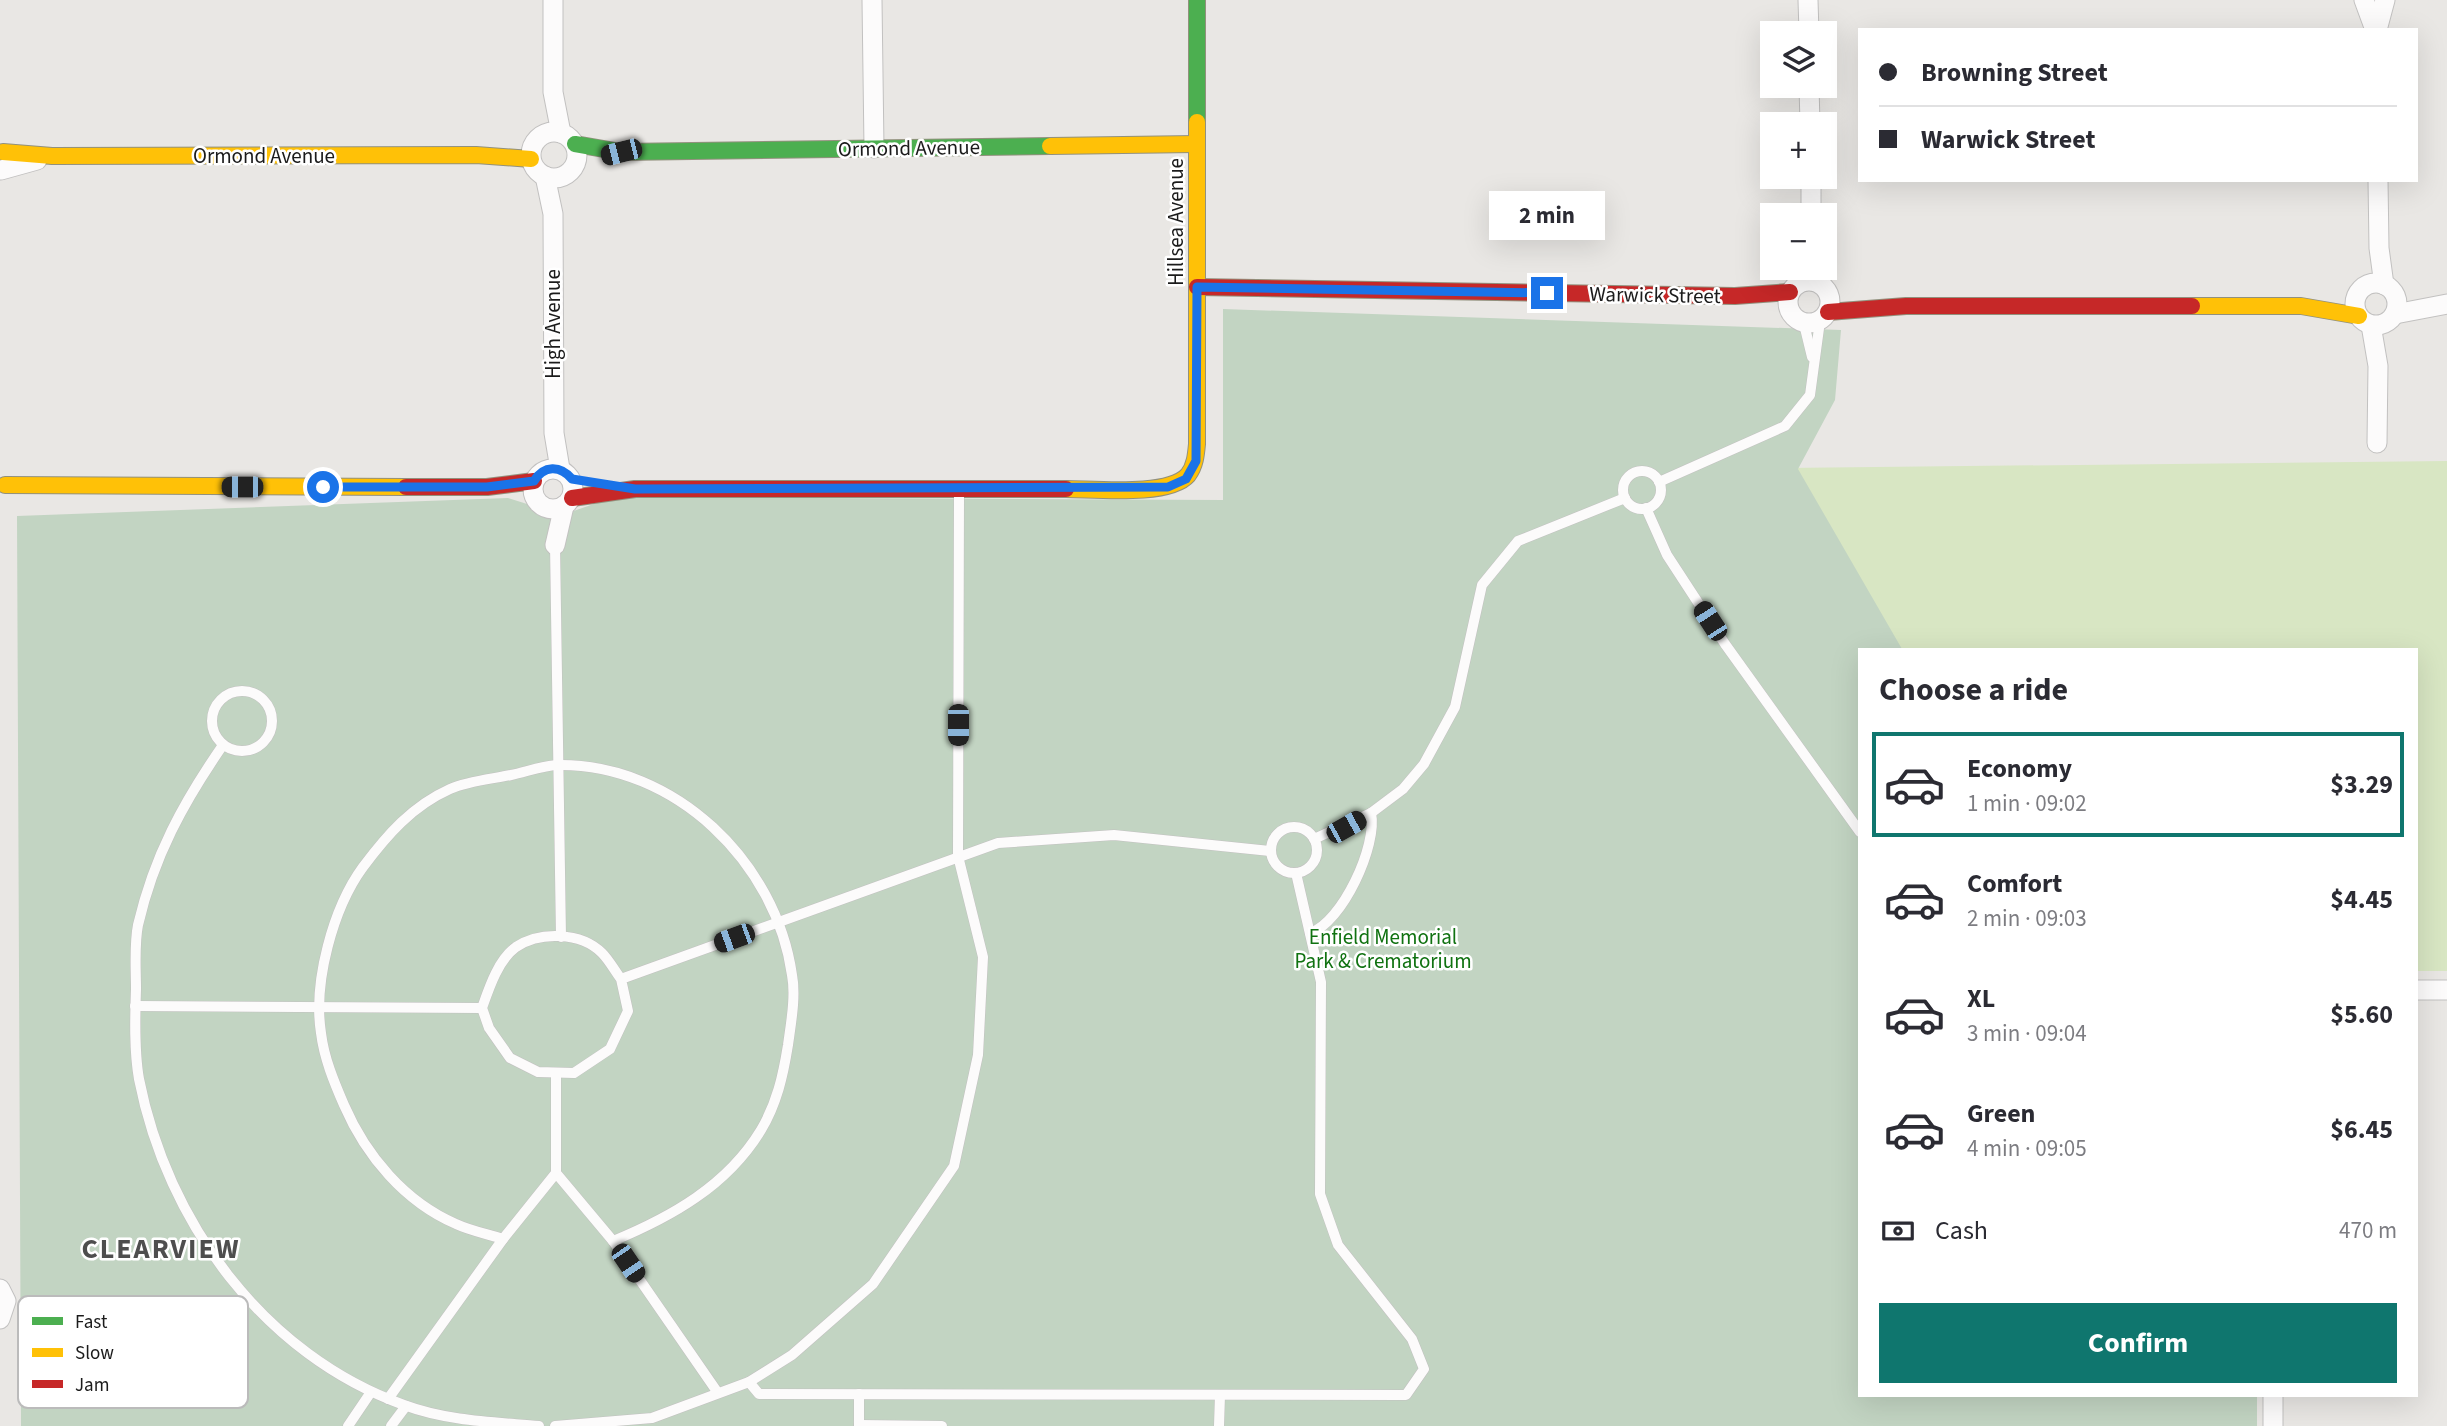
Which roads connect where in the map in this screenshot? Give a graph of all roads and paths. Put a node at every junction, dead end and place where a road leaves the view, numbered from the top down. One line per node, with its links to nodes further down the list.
1 (553, 0): 13 (street, High Avenue)
2 (872, 0): 11 (street)
3 (1196, 0): 10 (street, Hillsea Avenue)
4 (1808, 0): 7 (street)
5 (2367, 0): 6 (street); 8 (street)
6 (2383, 0): 9 (street)
7 (1809, 21)
8 (2375, 28)
9 (2376, 28)
10 (1196, 144): 11 (street, Ormond Avenue); 19 (street, Hillsea Avenue)
11 (874, 148): 12 (street, Ormond Avenue)
12 (621, 152): 13 (street, Ormond Avenue)
13 (554, 154): 14 (street, Ormond Avenue); 31 (street, High Avenue)
14 (476, 155): 15 (street, Ormond Avenue)
15 (52, 156): 16 (street, Ormond Avenue)
16 (1, 159)
17 (2378, 182): 22 (street)
18 (1803, 283): 20 (street, Warwick Street); 25 (street); 25 (street)
19 (1197, 287): 20 (street, Warwick Street); 33 (street, Hillsea Avenue)
20 (1735, 296)
21 (2443, 304): 22 (street)
22 (2377, 305): 24 (street); 27 (street)
23 (1906, 306): 24 (street); 25 (street)
24 (2301, 306)
25 (1821, 314): 26 (lane); 26 (lane)
26 (1813, 361): 28 (lane)
27 (2377, 443)
28 (1659, 482): 35 (lane); 36 (lane)
29 (487, 487): 30 (street); 31 (street)
30 (51, 488): 34 (street)
31 (553, 488): 32 (street); 37 (street, High Avenue)
32 (635, 489): 33 (street, Hillsea Avenue)
33 (959, 489): 44 (lane)
34 (2, 490)
35 (1625, 498): 36 (lane); 40 (lane)
36 (1646, 509): 41 (lane)
37 (555, 545): 39 (lane)
38 (223, 745): 38 (lane); 52 (lane)
39 (557, 765): 46 (lane); 48 (lane); 53 (lane)
40 (1371, 813): 42 (lane); 47 (lane)
41 (1858, 829)
42 (1314, 839): 43 (lane); 45 (lane)
43 (1270, 851): 44 (lane); 45 (lane)
44 (958, 856): 46 (lane); 63 (lane)
45 (1296, 873): 47 (lane)
46 (779, 922): 49 (lane); 58 (lane)
47 (1310, 933): 67 (lane)
48 (561, 937): 49 (lane); 54 (lane)
49 (621, 979): 55 (lane)
50 (2418, 990): 51 (street)
51 (2447, 990)
52 (135, 1006): 53 (lane); 60 (lane)
53 (319, 1007): 54 (lane); 57 (lane)
54 (482, 1008): 55 (lane)
55 (556, 1073): 56 (lane)
56 (556, 1173): 57 (lane); 58 (lane)
57 (503, 1239): 69 (lane)
58 (613, 1241): 65 (lane)
59 (0, 1289): 62 (street)
60 (245, 1296)
61 (248, 1299): 64 (lane)
62 (0, 1319)
63 (749, 1381): 65 (lane); 66 (lane)
64 (371, 1392): 69 (lane); 72 (lane)
65 (718, 1393): 75 (lane)
66 (859, 1394): 67 (lane); 71 (lane)
67 (1220, 1395): 78 (lane)
68 (2273, 1397): 79 (street)
69 (388, 1399): 70 (lane)
70 (406, 1406): 73 (lane); 74 (lane)
71 (859, 1425): 76 (lane)
72 (348, 1426)
73 (391, 1426)
74 (539, 1426)
75 (555, 1426)
76 (930, 1426): 77 (lane)
77 (942, 1426)
78 (1219, 1426)
79 (2273, 1426)

